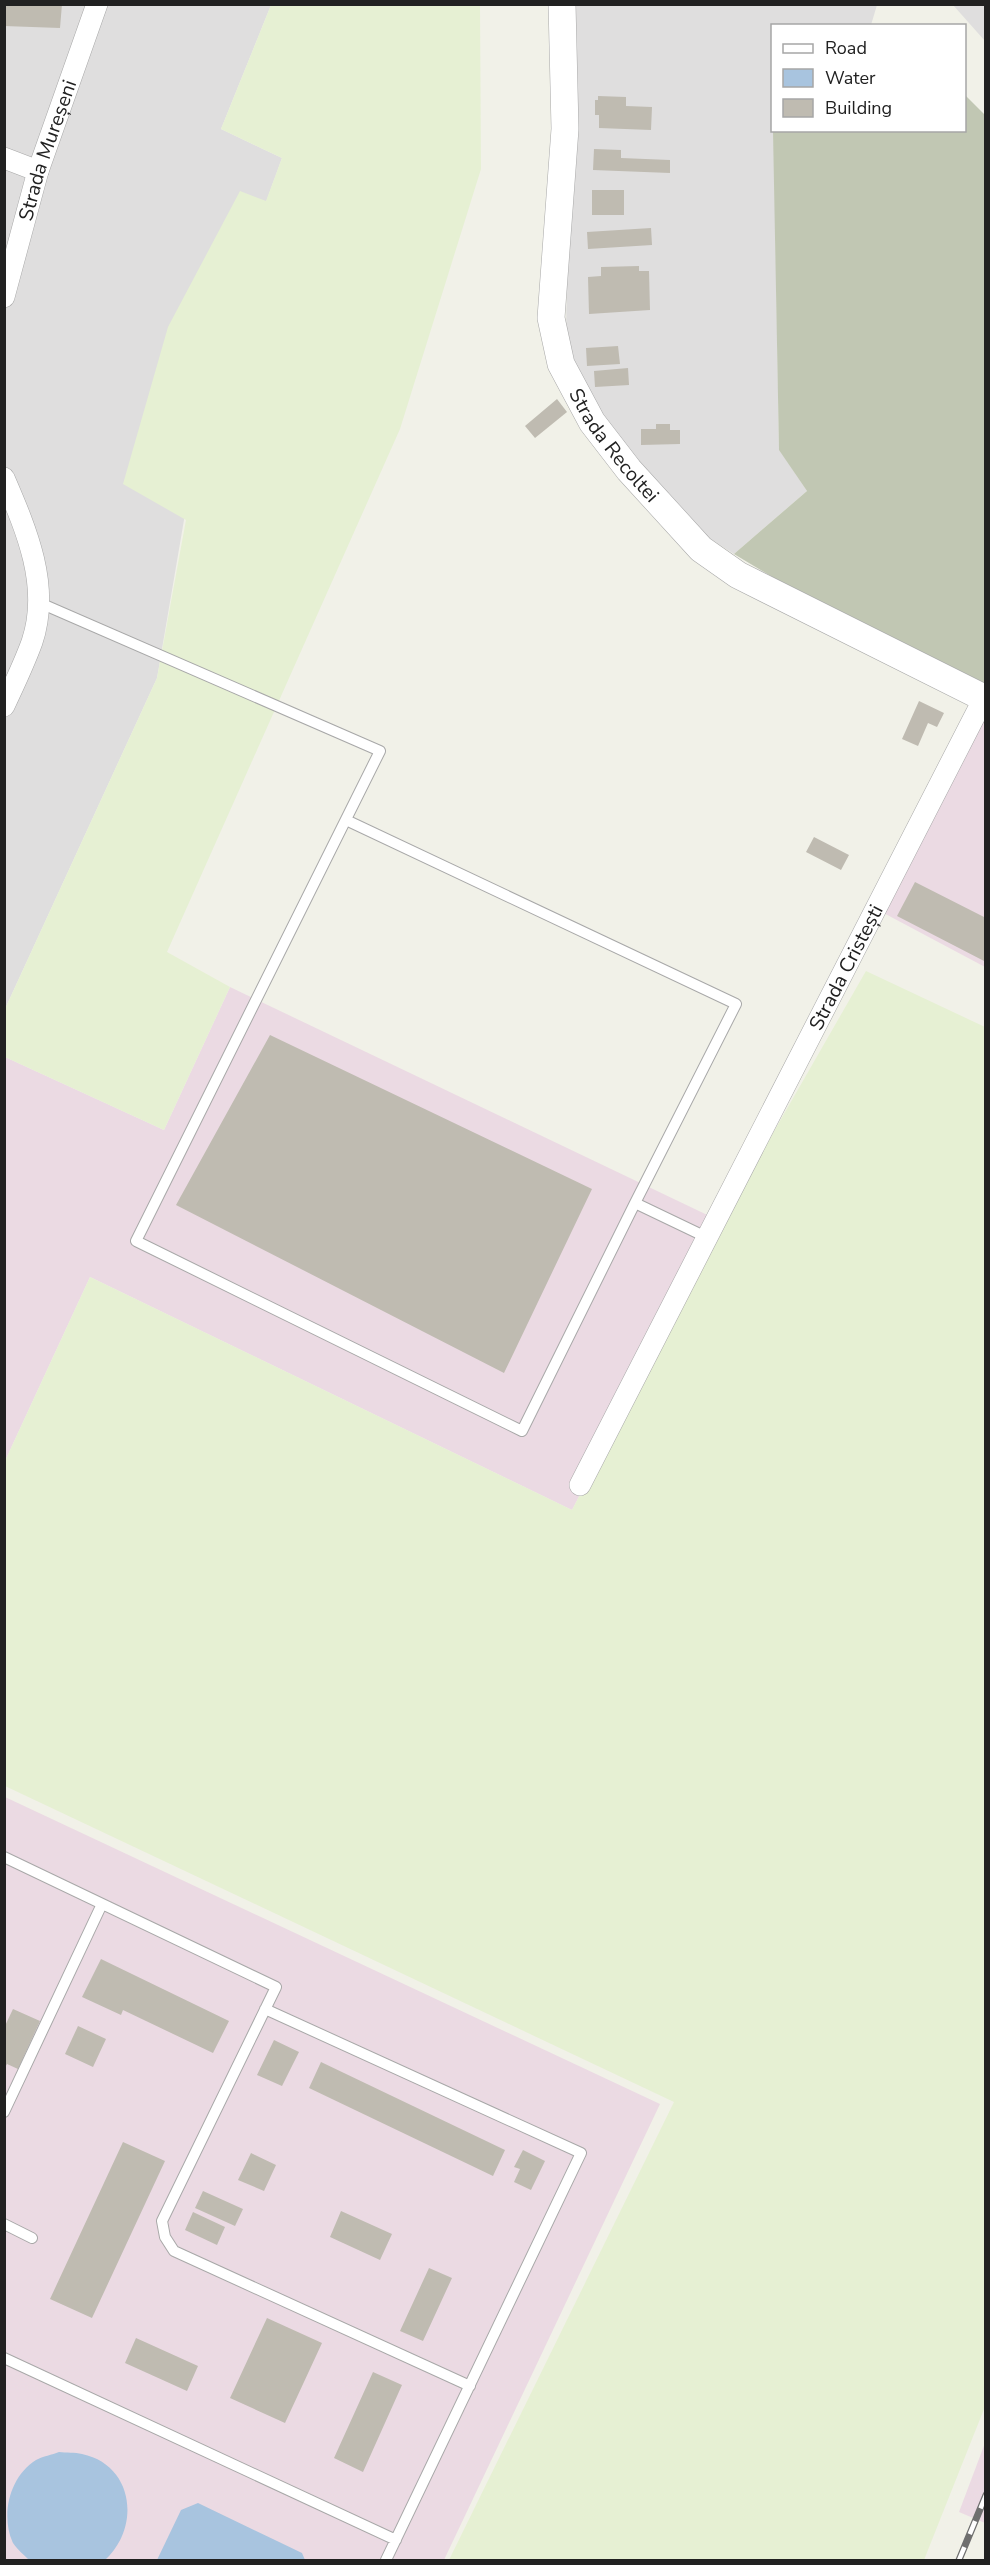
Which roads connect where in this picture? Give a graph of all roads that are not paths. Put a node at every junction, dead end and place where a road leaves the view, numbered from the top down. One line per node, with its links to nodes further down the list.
1 (97, 4): 4 (street, Strada Mureșeni)
2 (562, 4): 8 (street, Strada Recoltei)
3 (4, 158): 4 (street)
4 (38, 171): 5 (street, Strada Mureșeni)
5 (4, 297)
6 (4, 478): 7 (street)
7 (40, 603): 9 (street); 10 (lane)
8 (985, 698): 12 (street, Strada Cristești)
9 (4, 706)
10 (346, 820): 11 (lane); 11 (lane)
11 (635, 1203): 12 (lane)
12 (706, 1237): 13 (street, Strada Cristești)
13 (580, 1485)
14 (4, 1857): 15 (lane)
15 (102, 1904): 16 (lane); 17 (lane)
16 (265, 2009): 21 (lane); 21 (lane)
17 (4, 2112)
18 (4, 2224): 19 (lane)
19 (33, 2238)
20 (4, 2358): 22 (lane)
21 (470, 2385): 22 (lane)
22 (396, 2540): 23 (lane)
23 (386, 2560)

